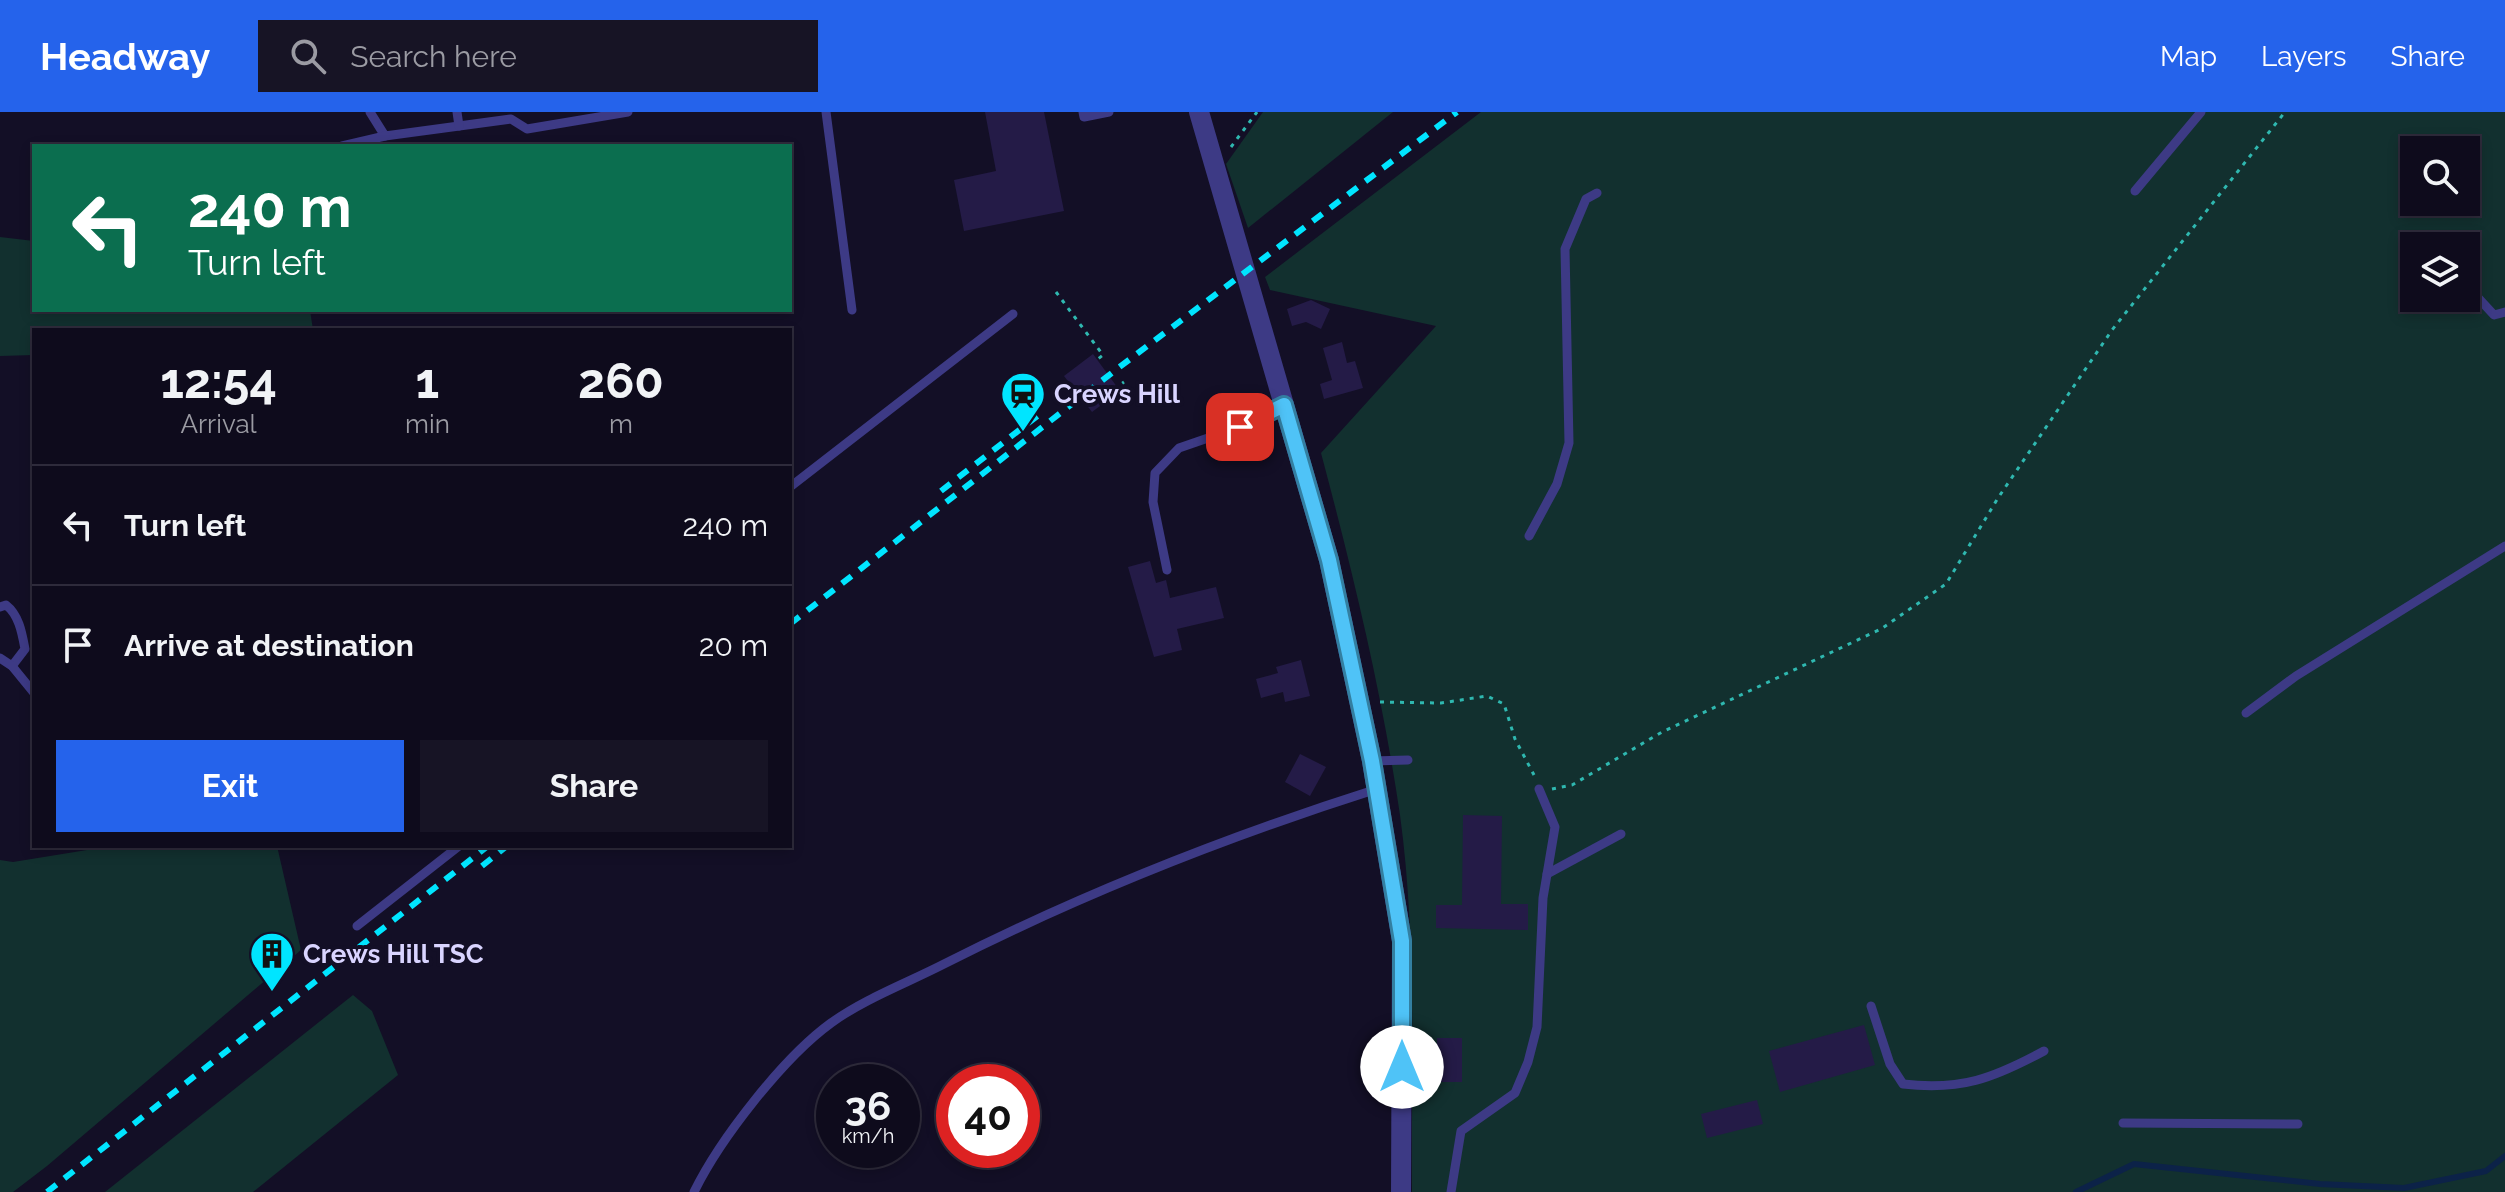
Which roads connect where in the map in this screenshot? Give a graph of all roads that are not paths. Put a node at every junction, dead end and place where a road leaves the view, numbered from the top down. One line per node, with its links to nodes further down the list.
1 (370, 112): 10 (lane)
2 (457, 112): 9 (lane)
3 (628, 112): 9 (lane)
4 (826, 112): 15 (lane)
5 (1083, 112): 6 (lane)
6 (1109, 112)
7 (1199, 112): 18 (street)
8 (2201, 112): 12 (lane)
9 (459, 126): 10 (lane)
10 (385, 136): 11 (lane)
11 (351, 144)
12 (2135, 191)
13 (1597, 193): 20 (lane)
14 (2480, 300): 16 (lane)
15 (852, 310)
16 (2505, 312)
17 (1013, 314): 19 (lane)
18 (1284, 405): 22 (lane); 29 (street)
19 (792, 485)
20 (1529, 536)
21 (2505, 546): 27 (lane)
22 (1167, 570)
23 (0, 607): 25 (lane)
24 (0, 658): 25 (lane)
25 (12, 666): 26 (lane)
26 (32, 691)
27 (2246, 713)
28 (1408, 760): 29 (lane)
29 (1372, 761): 30 (street)
30 (1377, 789): 40 (lane); 41 (street)
31 (1539, 789): 34 (lane)
32 (1621, 834): 34 (lane)
33 (456, 848): 35 (lane)
34 (1547, 874): 42 (lane)
35 (357, 926)
36 (1871, 1006): 37 (lane)
37 (2044, 1051)
38 (2123, 1123): 39 (lane)
39 (2298, 1124)
40 (694, 1192)
41 (1401, 1192)
42 (1451, 1192)

